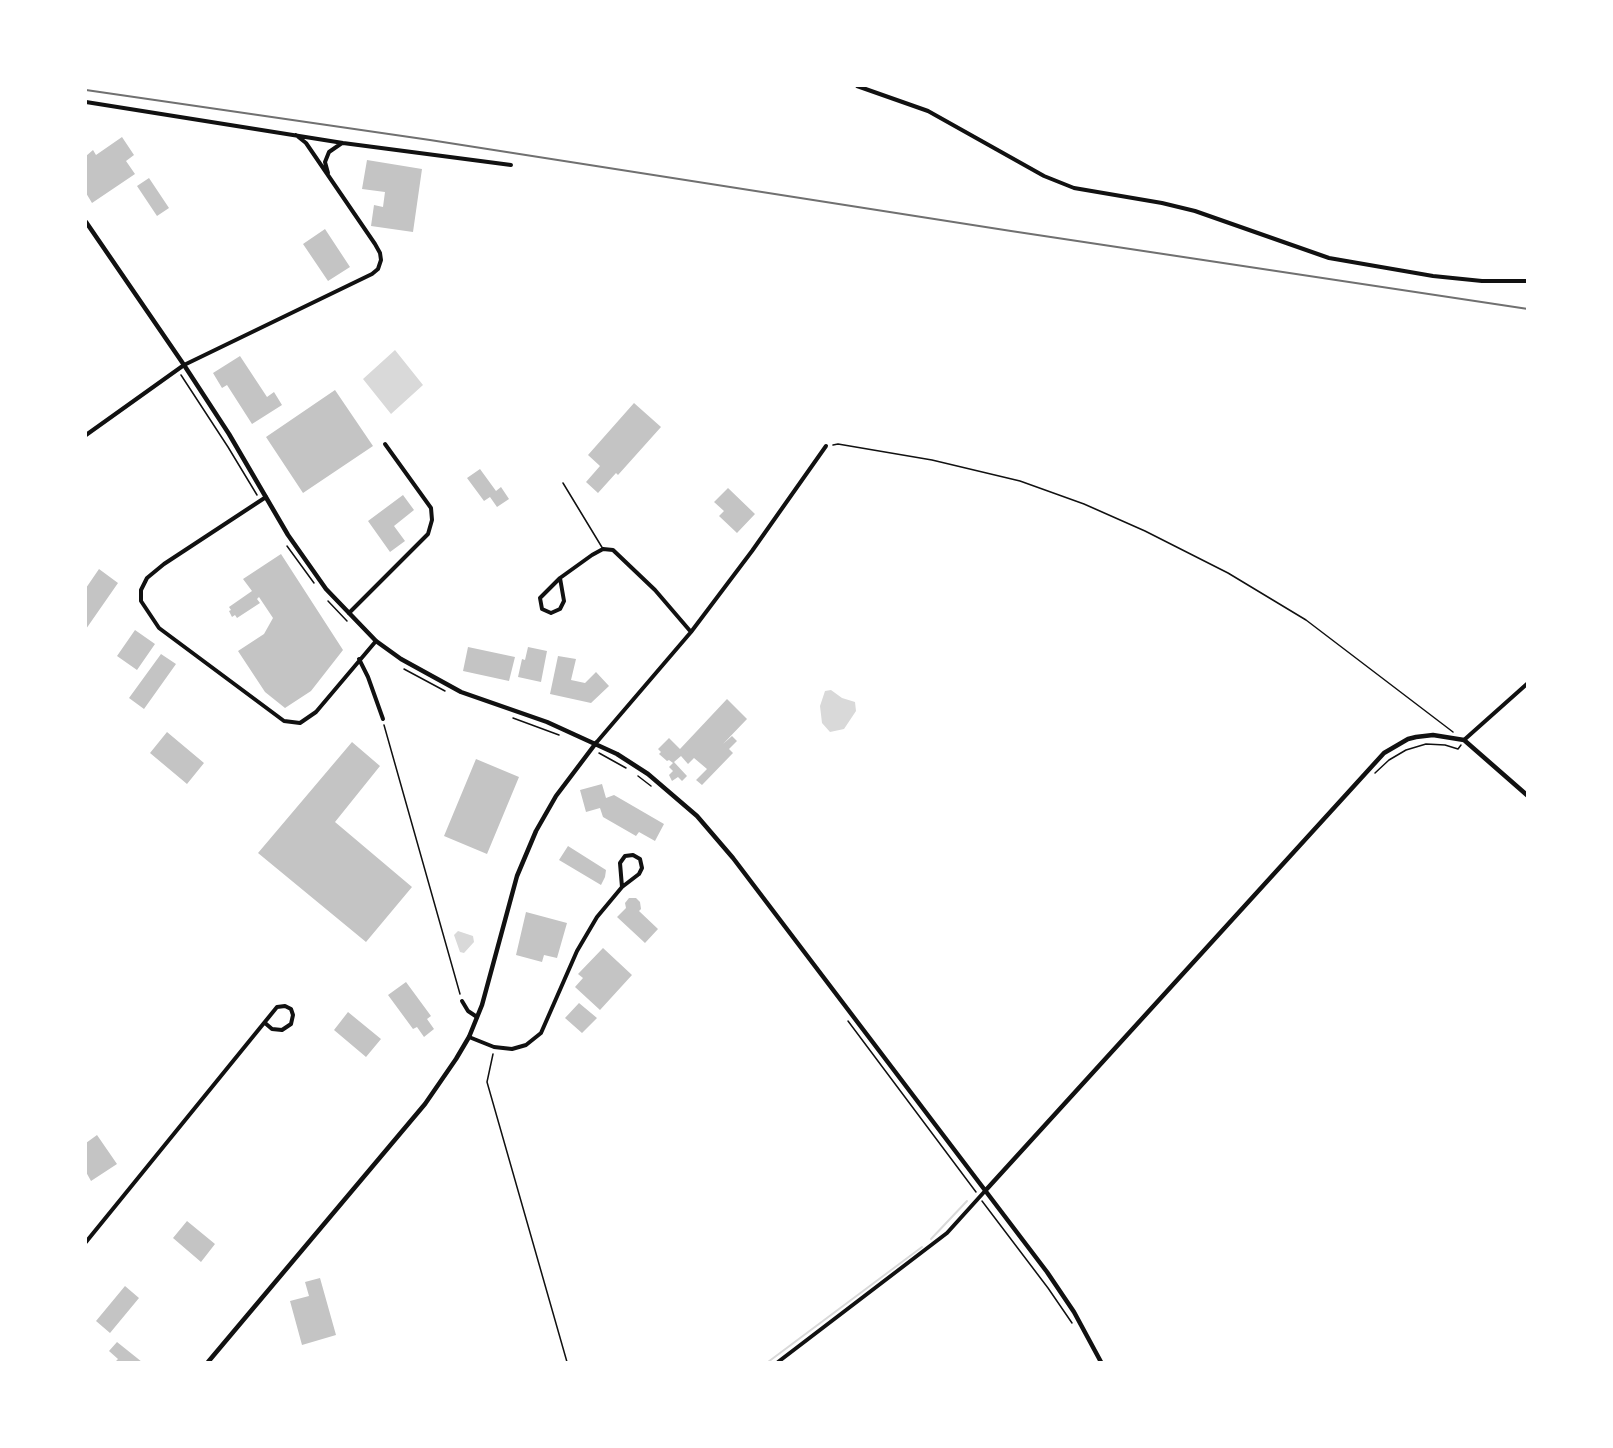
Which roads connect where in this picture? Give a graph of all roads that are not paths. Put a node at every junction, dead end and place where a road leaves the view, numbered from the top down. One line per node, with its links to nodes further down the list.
1 (857, 86): 8 (street)
2 (86, 102): 3 (street)
3 (296, 135): 4 (street); 6 (street)
4 (343, 143): 5 (street); 6 (street)
5 (511, 165)
6 (328, 175): 9 (street)
7 (86, 222): 9 (street)
8 (1527, 281)
9 (184, 365): 10 (street); 14 (street)
10 (86, 435)
11 (385, 444): 17 (street)
12 (826, 446): 18 (street)
13 (563, 483): 15 (lane)
14 (266, 497): 17 (street); 20 (street)
15 (603, 549): 16 (street); 18 (street)
16 (560, 578): 16 (street)
17 (348, 613): 19 (street)
18 (691, 632): 24 (street)
19 (376, 640): 20 (street); 24 (street)
20 (359, 659): 22 (street)
21 (1527, 683): 23 (street)
22 (382, 718)
23 (1464, 740): 25 (street); 31 (street)
24 (596, 743): 28 (street); 31 (street)
25 (1527, 796)
26 (622, 887): 26 (street); 30 (street)
27 (462, 1001): 28 (street)
28 (477, 1017): 30 (street)
29 (265, 1023): 29 (street); 32 (street)
30 (469, 1037): 33 (street)
31 (985, 1191): 34 (street); 35 (street)
32 (86, 1242)
33 (208, 1362)
34 (778, 1362)
35 (1101, 1362)

